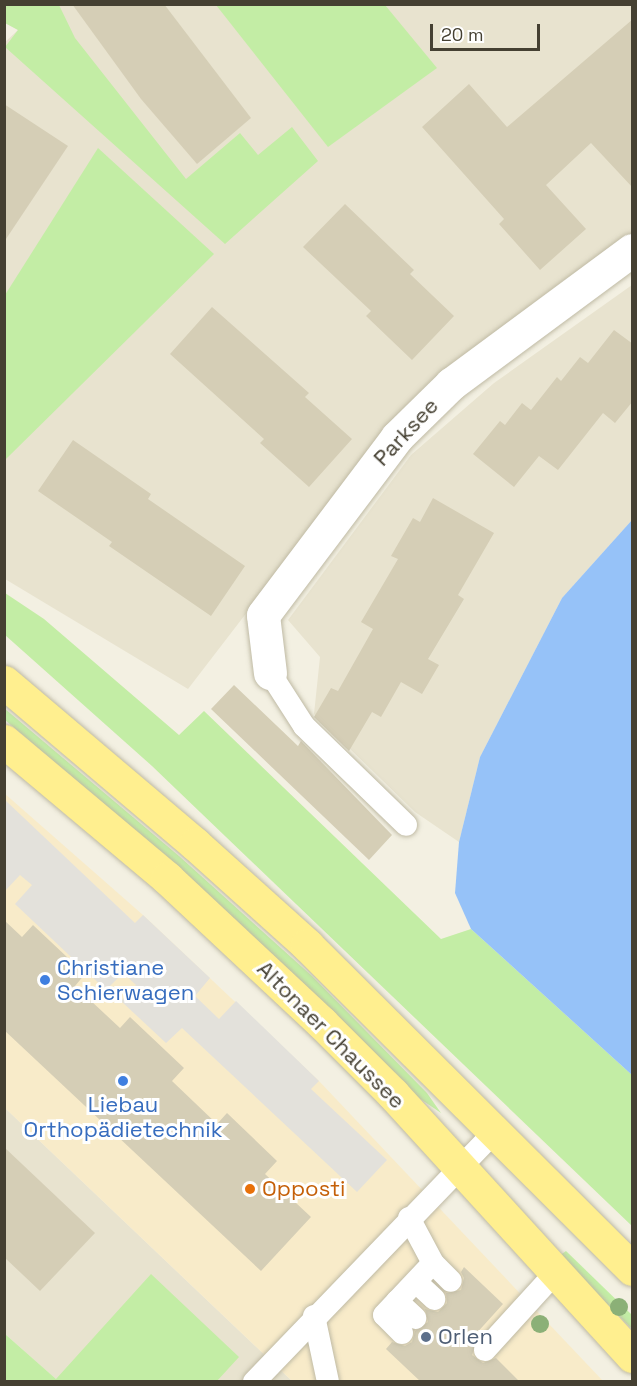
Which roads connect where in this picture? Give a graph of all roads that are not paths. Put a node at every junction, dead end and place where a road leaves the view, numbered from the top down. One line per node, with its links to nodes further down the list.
1 (633, 250): 2 (street, Parksee)
2 (270, 673): 5 (lane)
3 (4, 682): 6 (main road, Altonaer Chaussee)
4 (4, 741): 7 (main road, Altonaer Chaussee)
5 (406, 825)
6 (495, 1132): 7 (lane); 10 (main road, Altonaer Chaussee)
7 (460, 1166): 8 (lane); 11 (main road, Altonaer Chaussee)
8 (409, 1218): 9 (lane); 15 (lane)
9 (433, 1263): 12 (lane); 13 (lane)
10 (633, 1269)
11 (555, 1273): 17 (lane); 18 (main road, Altonaer Chaussee)
12 (452, 1281)
13 (416, 1282): 14 (lane); 16 (lane)
14 (434, 1299)
15 (314, 1316): 19 (lane); 20 (lane)
16 (408, 1326)
17 (481, 1345)
18 (633, 1356)
19 (254, 1382)
20 (328, 1382)

